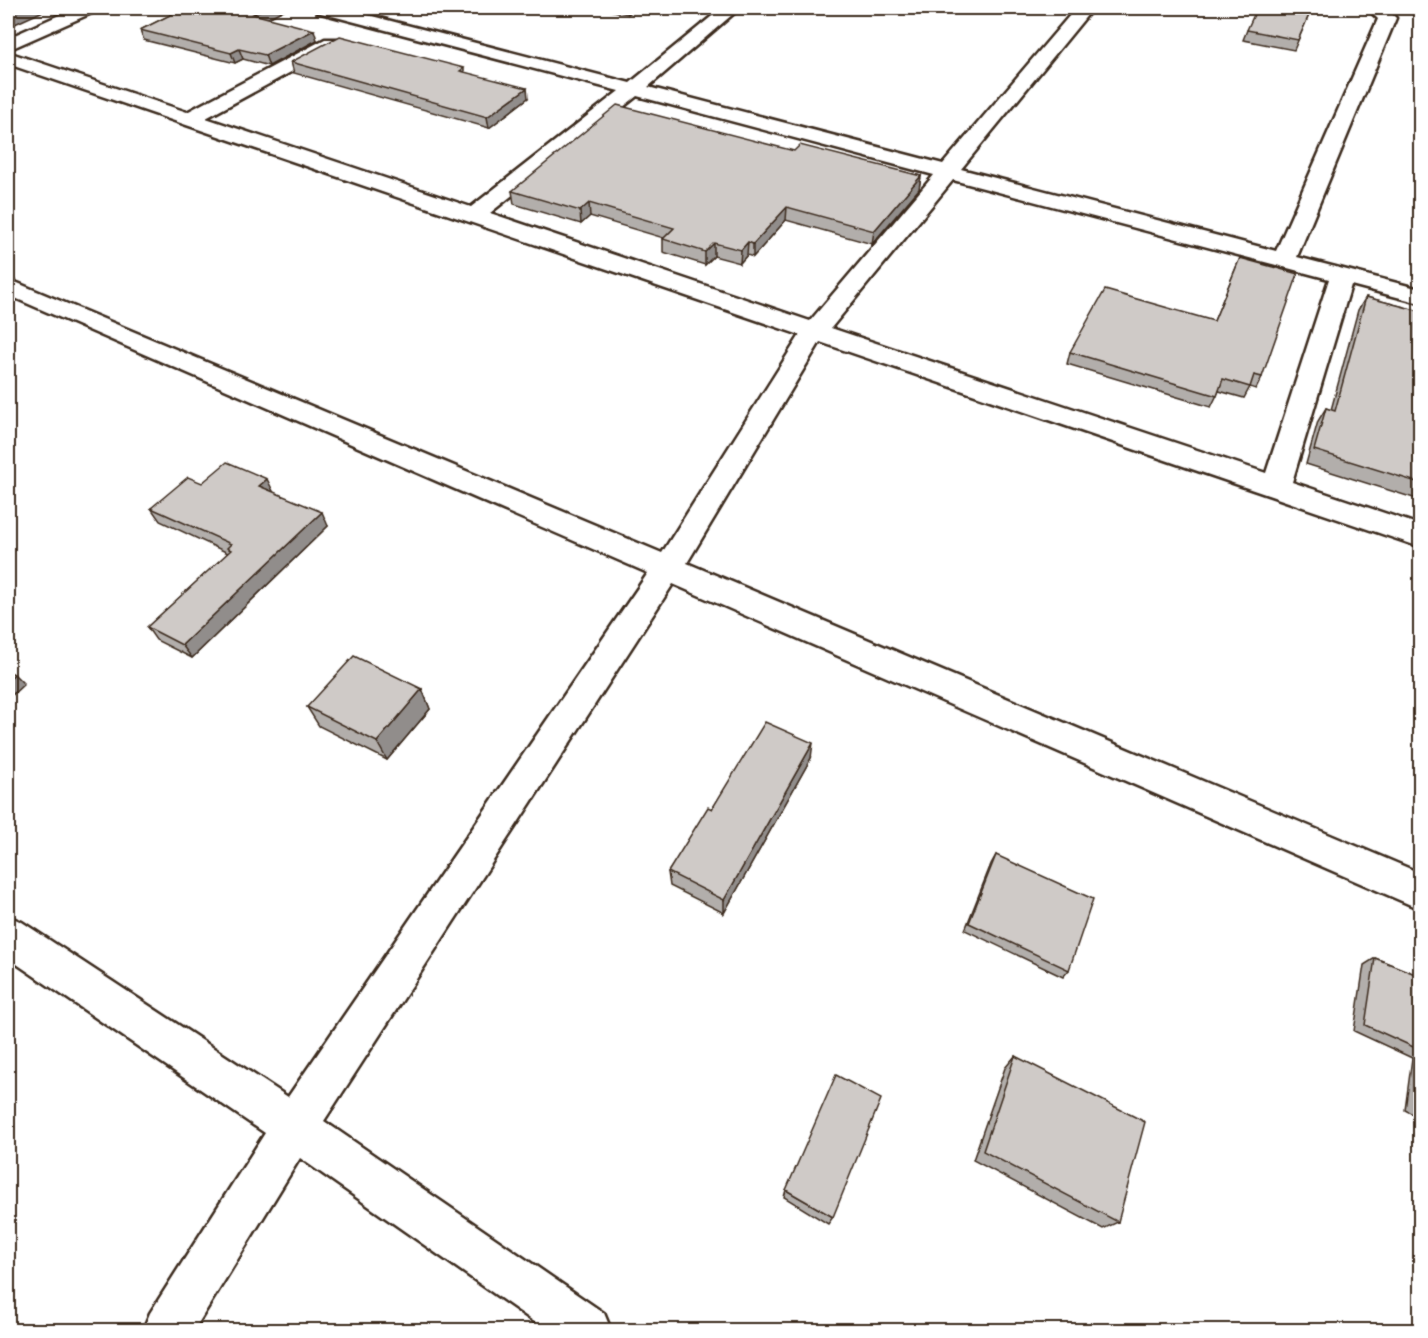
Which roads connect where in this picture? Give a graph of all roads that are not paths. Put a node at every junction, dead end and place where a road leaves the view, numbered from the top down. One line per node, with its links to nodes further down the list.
1 (88, 8): 8 (street)
2 (324, 8): 7 (street)
3 (395, 8): 7 (street)
4 (732, 8): 10 (street)
5 (1085, 8): 12 (street)
6 (1376, 8): 14 (street)
7 (372, 20): 10 (street); 11 (street)
8 (8, 45)
9 (8, 57): 11 (street)
10 (634, 89): 12 (street); 13 (street)
11 (191, 118): 13 (street)
12 (949, 172): 14 (street); 18 (street)
13 (473, 216): 18 (street)
14 (1284, 260): 15 (street)
15 (1342, 275): 17 (street); 19 (street)
16 (8, 286): 21 (street)
17 (1420, 296)
18 (814, 332): 19 (street); 21 (street)
19 (1276, 487): 20 (street)
20 (1420, 536)
21 (668, 568): 22 (street); 24 (street)
22 (1420, 891)
23 (8, 935): 24 (street)
24 (294, 1127): 25 (street); 26 (street)
25 (167, 1330)
26 (587, 1330)

